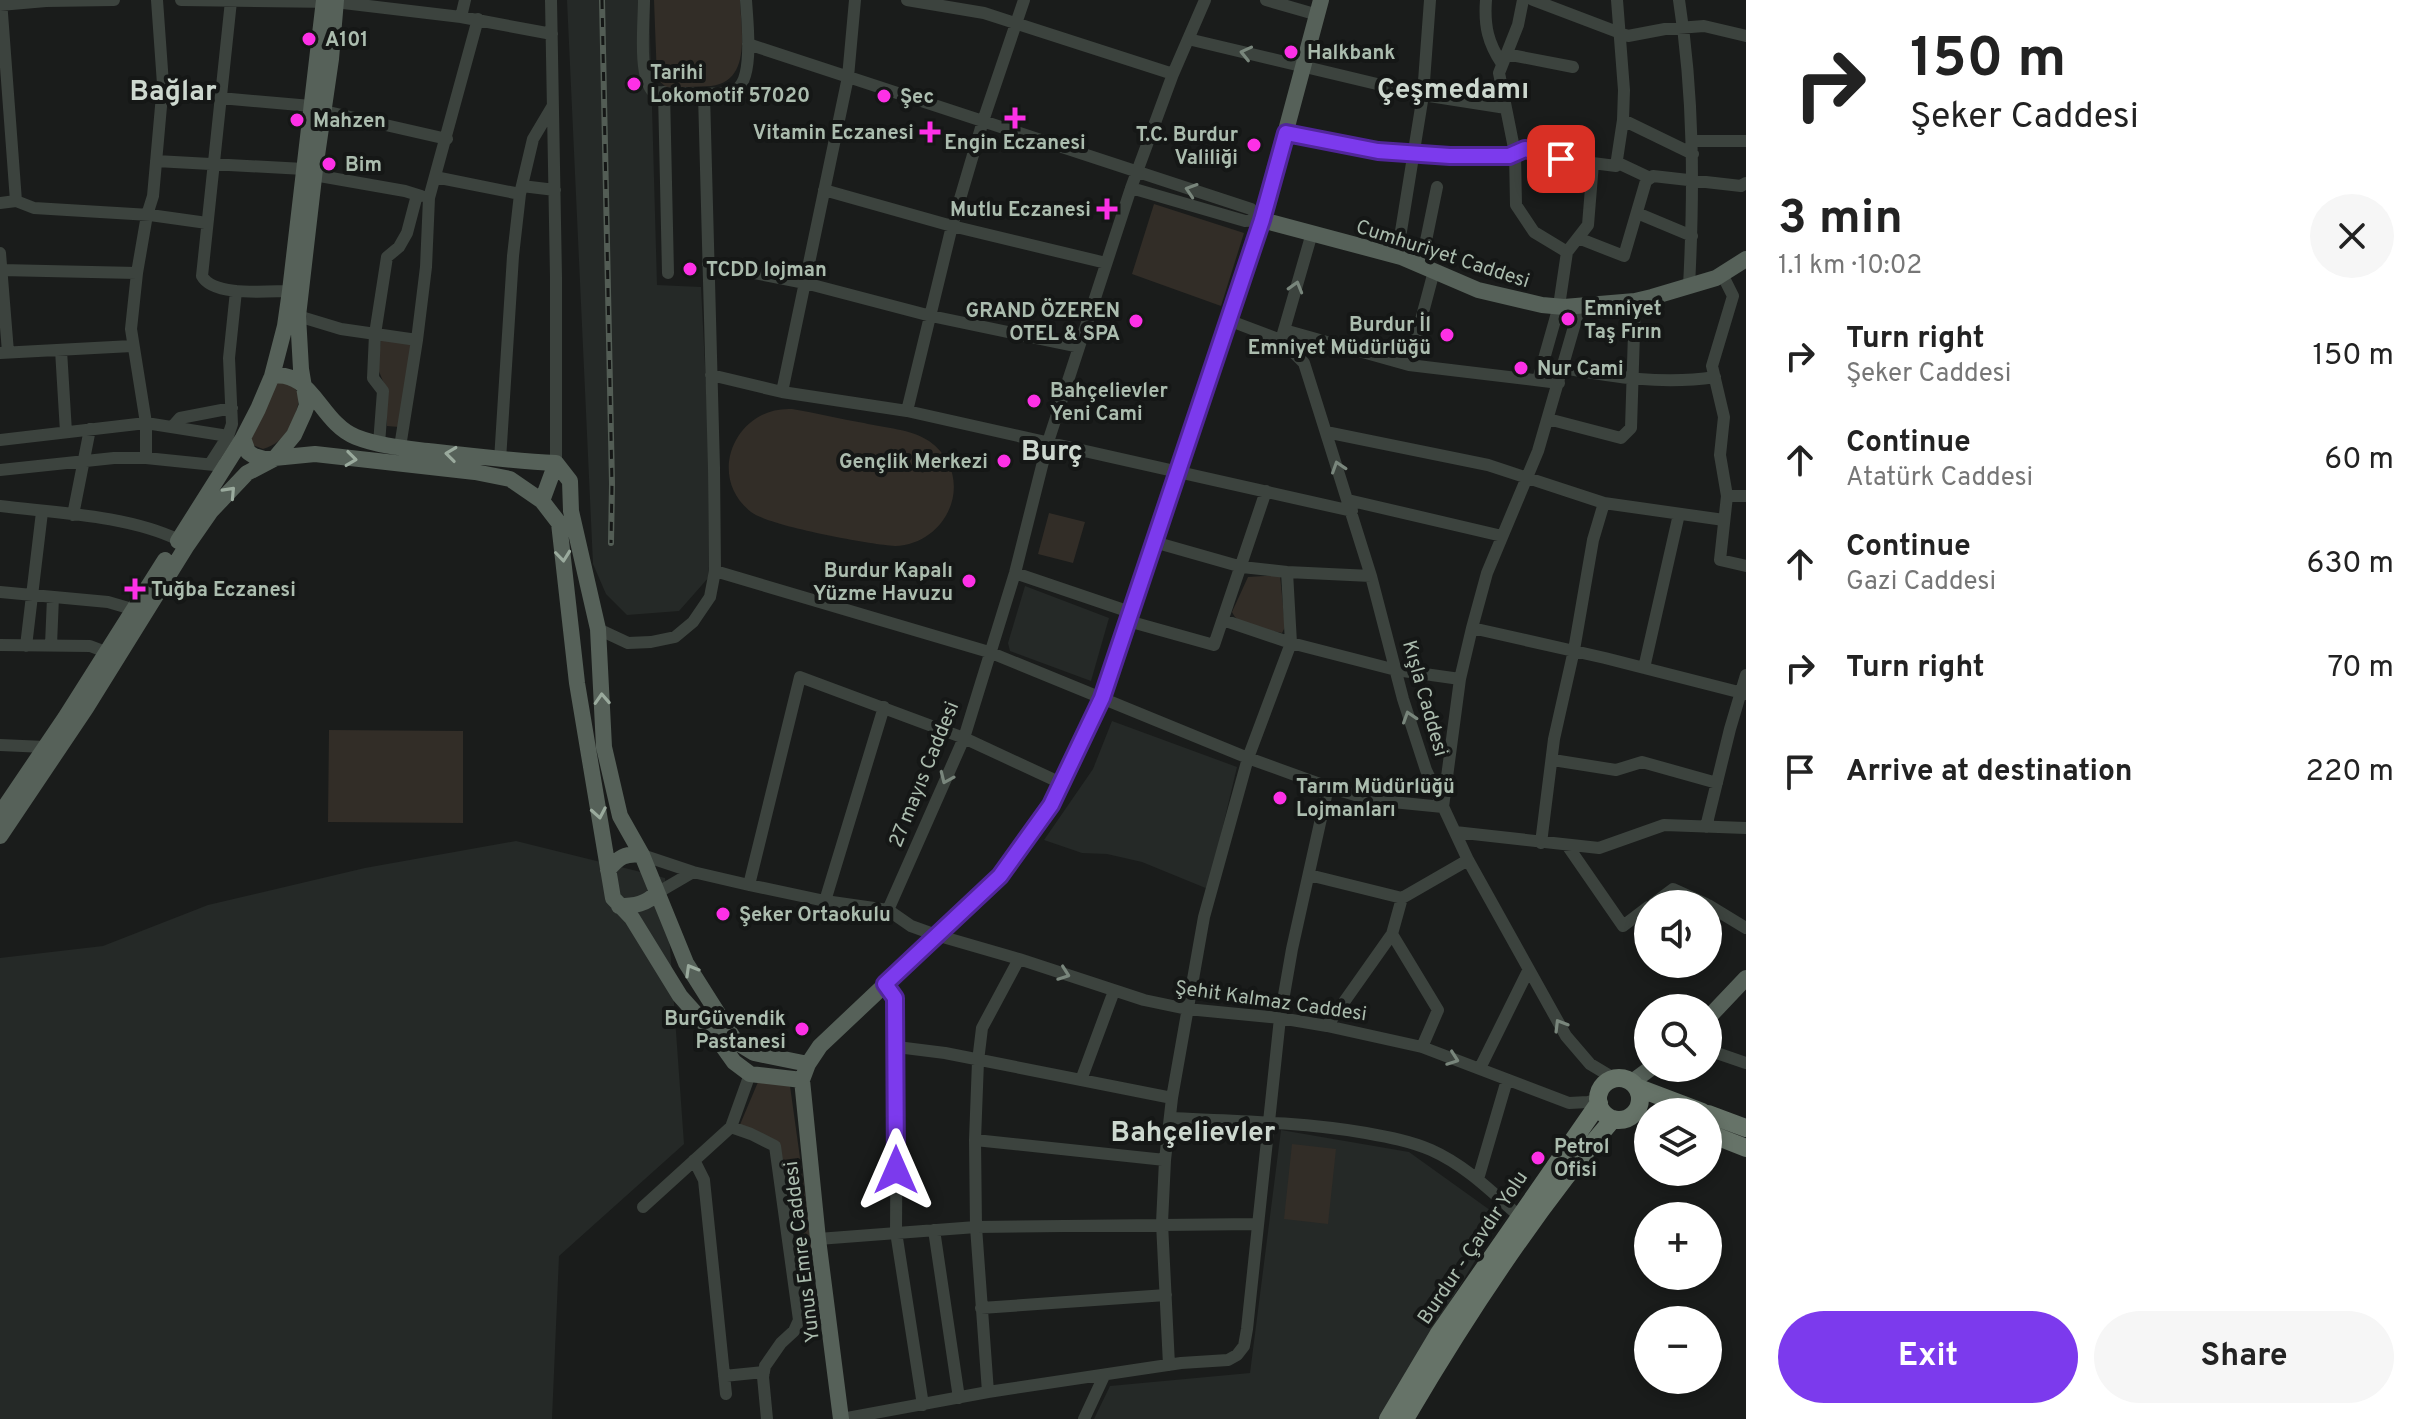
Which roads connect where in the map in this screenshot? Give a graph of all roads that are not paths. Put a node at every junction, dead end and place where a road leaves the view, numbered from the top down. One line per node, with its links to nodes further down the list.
1 (114, 0): 22 (street)
2 (157, 0): 53 (street)
3 (181, 0): 19 (street)
4 (247, 0): 19 (street); 20 (street)
5 (465, 0): 24 (street)
6 (551, 0): 29 (street)
7 (644, 0): 38 (street)
8 (746, 0): 32 (street)
9 (855, 0): 37 (street)
10 (907, 0): 26 (street)
11 (1024, 0): 26 (street)
12 (1205, 0): 31 (street, 27 mayıs Caddesi)
13 (1266, 0): 23 (street)
14 (1430, 0): 40 (street)
15 (1486, 0): 33 (street)
16 (1523, 0): 33 (street)
17 (1617, 0): 28 (street)
18 (1679, 0): 27 (street)
19 (231, 1): 41 (street)
20 (330, 1): 24 (street); 44 (main road)
21 (1537, 1): 28 (street)
22 (1, 3): 69 (street)
23 (1320, 7): 34 (main road)
24 (461, 17): 25 (street)
25 (478, 19): 29 (street); 48 (street)
26 (1017, 23): 36 (street); 46 (street)
27 (1683, 28): 28 (street); 30 (street); 50 (street)
28 (1618, 33): 45 (street)
29 (552, 34): 42 (street)
30 (1746, 36)
31 (1188, 39): 34 (street, one-way to 31); 36 (street, 27 mayıs Caddesi)
32 (748, 44): 37 (street); 39 (street)
33 (1504, 59): 35 (street); 43 (street)
34 (1304, 66): 40 (street); 47 (main road)
35 (1573, 67)
36 (1173, 74): 58 (street, 27 mayıs Caddesi)
37 (848, 77): 46 (street); 67 (street)
38 (664, 92): 39 (street); 88 (street)
39 (704, 94): 84 (street)
40 (1423, 95): 43 (street); 52 (street)
41 (220, 98): 44 (street); 55 (street)
42 (553, 105): 65 (street); 66 (street)
43 (1506, 108): 51 (street)
44 (318, 109): 48 (street); 57 (main road)
45 (1623, 120): 50 (street); 54 (street)
46 (983, 121): 58 (street); 75 (street)
47 (1286, 133): 52 (street); 73 (main road)
48 (447, 139): 59 (street)
49 (1746, 141): 50 (street)
50 (1692, 148): 61 (street)
51 (1515, 153): 52 (street); 56 (street); 79 (street)
52 (1413, 154): 81 (street)
53 (156, 161): 55 (street); 72 (street)
54 (1616, 162): 56 (street); 60 (street)
55 (213, 163): 57 (street); 74 (street)
56 (1593, 163): 78 (street)
57 (309, 172): 68 (street); 93 (main road); 97 (main road)
58 (1136, 172): 64 (street, 27 mayıs Caddesi); 73 (street, one-way to 58)
59 (435, 177): 65 (street); 68 (street)
60 (1650, 178): 61 (street); 71 (street)
61 (1693, 182): 62 (street); 77 (street)
62 (1746, 183)
63 (1437, 187): 85 (street)
64 (1131, 188): 73 (street); 83 (street, 27 mayıs Caddesi)
65 (521, 190): 66 (street); 133 (street)
66 (555, 190): 134 (street)
67 (824, 190): 75 (street); 90 (street)
68 (423, 196): 100 (street); 102 (street)
69 (16, 201): 70 (street); 72 (street)
70 (0, 203)
71 (1637, 213): 77 (street); 78 (street)
72 (147, 215): 74 (street); 87 (street)
73 (1262, 220): 76 (main road, Cumhuriyet Caddesi); 99 (main road)
74 (207, 223): 92 (street)
75 (952, 226): 83 (street); 98 (street)
76 (1312, 233): 81 (main road, Cumhuriyet Caddesi); 101 (street, one-way to 76)
77 (1692, 236): 91 (street)
78 (1578, 238): 79 (street)
79 (1567, 252): 95 (street)
80 (0, 253): 86 (street)
81 (1397, 256): 85 (main road, Cumhuriyet Caddesi)
82 (1746, 259): 89 (main road, Cumhuriyet Caddesi)
83 (1106, 263): 104 (street, 27 mayıs Caddesi)
84 (708, 264): 90 (street); 109 (street)
85 (1428, 268): 95 (main road, Cumhuriyet Caddesi); 107 (street)
86 (1, 270): 87 (street); 106 (street)
87 (137, 273): 103 (street)
88 (668, 273)
89 (1722, 274): 91 (main road, Cumhuriyet Caddesi); 111 (street)
90 (805, 283): 98 (street); 116 (street)
91 (1689, 286): 94 (main road, Cumhuriyet Caddesi)
92 (236, 291): 93 (street); 117 (street)
93 (290, 291): 110 (main road)
94 (1635, 301): 96 (main road, Cumhuriyet Caddesi); 113 (street)
95 (1559, 306): 96 (main road, Cumhuriyet Caddesi); 112 (street)
96 (1580, 306): 108 (street)
97 (298, 316): 100 (street); 115 (main road)
98 (931, 316): 104 (street); 118 (street)
99 (1228, 320): 101 (street); 137 (main road)
100 (375, 334): 102 (street); 128 (street)
101 (1282, 335): 107 (street); 124 (street, Kışla Caddesi)
102 (417, 340): 129 (street)
103 (132, 346): 105 (street); 120 (street)
104 (1079, 347): 127 (street, 27 mayıs Caddesi)
105 (61, 350): 106 (street); 123 (street)
106 (4, 353)
107 (1409, 365): 112 (street)
108 (1563, 368): 113 (street); 114 (street)
109 (711, 375): 116 (street); 155 (street)
110 (272, 376): 115 (main road); 125 (main road)
111 (1715, 377): 113 (street); 140 (street)
112 (1538, 380): 114 (street)
113 (1633, 380): 119 (street)
114 (1559, 383): 119 (street)
115 (305, 385): 128 (main road); 131 (main road)
116 (782, 392): 118 (street)
117 (232, 408): 121 (street); 125 (street)
118 (907, 411): 127 (street)
119 (1548, 419): 138 (street)
120 (146, 423): 121 (street); 122 (street); 130 (street)
121 (173, 426): 125 (street)
122 (90, 429): 123 (street); 132 (street)
123 (66, 432): 126 (street)
124 (1326, 432): 138 (street); 145 (street, Kışla Caddesi, one-way to 124)
125 (236, 437): 131 (main road); 135 (main road)
126 (0, 440)
127 (1048, 442): 137 (street); 157 (street, 27 mayıs Caddesi)
128 (379, 444): 129 (main road)
129 (400, 447): 133 (main road, one-way to 129)
130 (146, 458): 132 (street); 135 (street)
131 (274, 459): 142 (main road, one-way to 142); 194 (main road, one-way to 131)
132 (85, 460): 136 (street); 148 (street)
133 (500, 460): 134 (main road)
134 (556, 463): 142 (main road); 166 (main road)
135 (217, 465): 151 (main road)
136 (0, 470)
137 (1177, 471): 139 (street); 152 (main road)
138 (1527, 476): 143 (street); 150 (street)
139 (1266, 491): 145 (street); 154 (street)
140 (1727, 496): 141 (street); 149 (street)
141 (1746, 496)
142 (542, 501): 199 (main road, one-way to 199)
143 (1604, 503): 147 (street); 171 (street)
144 (0, 506): 146 (street)
145 (1350, 506): 150 (street); 158 (street, Kışla Caddesi)
146 (42, 512): 148 (street); 160 (street)
147 (1679, 514): 149 (street); 174 (street)
148 (73, 515): 151 (street)
149 (1724, 520): 153 (street)
150 (1502, 536): 165 (street)
151 (179, 540): 162 (main road)
152 (1154, 542): 154 (street); 163 (main road)
153 (1746, 566)
154 (1242, 567): 156 (street); 164 (street)
155 (715, 571): 166 (street); 173 (street)
156 (1287, 572): 158 (street); 167 (street)
157 (1015, 573): 163 (street); 173 (street, 27 mayıs Caddesi)
158 (1371, 576): 175 (street, Kışla Caddesi)
159 (0, 592): 160 (street)
160 (32, 595): 161 (street); 170 (street)
161 (53, 597): 162 (street); 169 (street)
162 (132, 609): 172 (main road)
163 (1129, 616): 164 (street); 179 (main road)
164 (1223, 620): 167 (street)
165 (1472, 628): 171 (street); 177 (street)
166 (598, 629): 197 (main road, one-way to 166)
167 (1291, 643): 175 (street); 184 (street)
168 (0, 645): 170 (street)
169 (51, 645): 170 (street); 172 (street)
170 (26, 646)
171 (1574, 650): 174 (street); 185 (street)
172 (106, 652): 183 (main road)
173 (989, 652): 179 (street); 181 (street, 27 mayıs Caddesi)
174 (1644, 668): 178 (street)
175 (1396, 670): 177 (street); 189 (street, Kışla Caddesi, one-way to 175)
176 (1746, 675): 178 (street)
177 (1460, 679): 189 (street)
178 (1743, 693): 187 (street)
179 (1102, 698): 184 (street); 186 (main road)
180 (884, 707): 181 (street); 202 (street); 205 (street)
181 (964, 738): 186 (street); 207 (street, 27 mayıs Caddesi, one-way to 207)
182 (0, 745): 183 (street)
183 (45, 747): 190 (main road)
184 (1248, 758): 188 (street); 219 (street)
185 (1553, 760): 187 (street); 195 (street)
186 (1061, 783): 212 (main road)
187 (1717, 783): 191 (street)
188 (1328, 787): 189 (street); 201 (street)
189 (1443, 807): 193 (street, Kışla Caddesi)
190 (0, 814)
191 (1706, 827): 192 (street); 196 (street)
192 (1746, 828)
193 (1455, 832): 195 (street); 198 (street, Kışla Caddesi)
194 (0, 836)
195 (1541, 843): 196 (street)
196 (1567, 845): 209 (street)
197 (642, 855): 199 (main road); 200 (street); 203 (main road)
198 (1468, 860): 204 (street); 214 (street, Kışla Caddesi)
199 (608, 870): 206 (main road)
200 (693, 872): 202 (street); 203 (street)
201 (1309, 875): 204 (street); 220 (street)
202 (749, 885): 205 (street)
203 (657, 893): 206 (main road); 228 (main road, one-way to 203)
204 (1402, 898): 211 (street)
205 (825, 901): 207 (street)
206 (619, 906): 229 (main road)
207 (888, 910): 212 (street, Şehit Kalmaz Caddesi)
208 (1722, 913): 210 (street)
209 (1634, 918)
210 (1746, 928)
211 (1392, 934): 221 (street); 223 (street)
212 (936, 935): 213 (street, Şehit Kalmaz Caddesi); 216 (main road)
213 (1019, 959): 217 (street, Şehit Kalmaz Caddesi, one-way to 217); 225 (street)
214 (1528, 971): 227 (street); 233 (street, Kışla Caddesi, one-way to 214)
215 (1746, 978): 218 (main road)
216 (885, 984): 222 (street); 228 (main road)
217 (1114, 991): 219 (street, Şehit Kalmaz Caddesi); 231 (street)
218 (1722, 1003)
219 (1187, 1009): 220 (street, Şehit Kalmaz Caddesi); 234 (street)
220 (1280, 1018): 221 (street, Şehit Kalmaz Caddesi); 242 (street)
221 (1327, 1026): 223 (street, Şehit Kalmaz Caddesi)
222 (897, 1047): 225 (street); 257 (street)
223 (1422, 1047): 227 (street, Şehit Kalmaz Caddesi, one-way to 227)
224 (1722, 1055): 226 (street)
225 (978, 1061): 231 (street); 246 (street)
226 (1746, 1063)
227 (1480, 1068): 232 (street, Şehit Kalmaz Caddesi)
228 (805, 1072): 229 (main road); 258 (main road, Yunus Emre Caddesi)
229 (750, 1074): 243 (street)
230 (1634, 1078): 233 (main road)
231 (1081, 1080): 234 (street)
232 (1507, 1080): 237 (street, Şehit Kalmaz Caddesi); 250 (street)
233 (1628, 1082): 235 (highway); 236 (highway); 237 (highway)
234 (1172, 1098): 238 (street)
235 (1640, 1098)
236 (1667, 1098)
237 (1599, 1101): 240 (highway); 252 (highway, Burdur - Çavdır Yolu)
238 (1170, 1118): 242 (street); 249 (street)
239 (1634, 1118): 240 (highway)
240 (1613, 1119): 273 (highway, Burdur - Çavdır Yolu)
241 (1722, 1119): 244 (highway)
242 (1269, 1122): 250 (street); 254 (street)
243 (731, 1127): 248 (street); 262 (street)
244 (1746, 1128)
245 (1722, 1139): 247 (highway)
246 (975, 1140): 249 (street); 255 (street)
247 (1746, 1148)
248 (694, 1160): 251 (street); 263 (street)
249 (1165, 1160): 253 (street)
250 (1478, 1179): 252 (street)
251 (643, 1207)
252 (1519, 1216): 272 (highway, Burdur - Çavdır Yolu)
253 (1162, 1223): 254 (street); 255 (street); 259 (street)
254 (1258, 1224): 261 (street)
255 (976, 1227): 256 (street); 260 (street)
256 (934, 1230): 257 (street); 267 (street)
257 (896, 1232): 258 (street); 268 (street)
258 (818, 1239): 270 (main road, Yunus Emre Caddesi)
259 (1166, 1295): 260 (street); 261 (street)
260 (981, 1308): 265 (street)
261 (1169, 1365): 264 (street)
262 (764, 1372): 263 (street); 269 (street)
263 (724, 1376): 266 (street)
264 (1104, 1376): 265 (street); 271 (street)
265 (988, 1392): 267 (street)
266 (726, 1394)
267 (959, 1398): 268 (street)
268 (923, 1405): 270 (street)
269 (767, 1419)
270 (841, 1419)
271 (1084, 1419)
272 (1388, 1419)
273 (1405, 1419)

